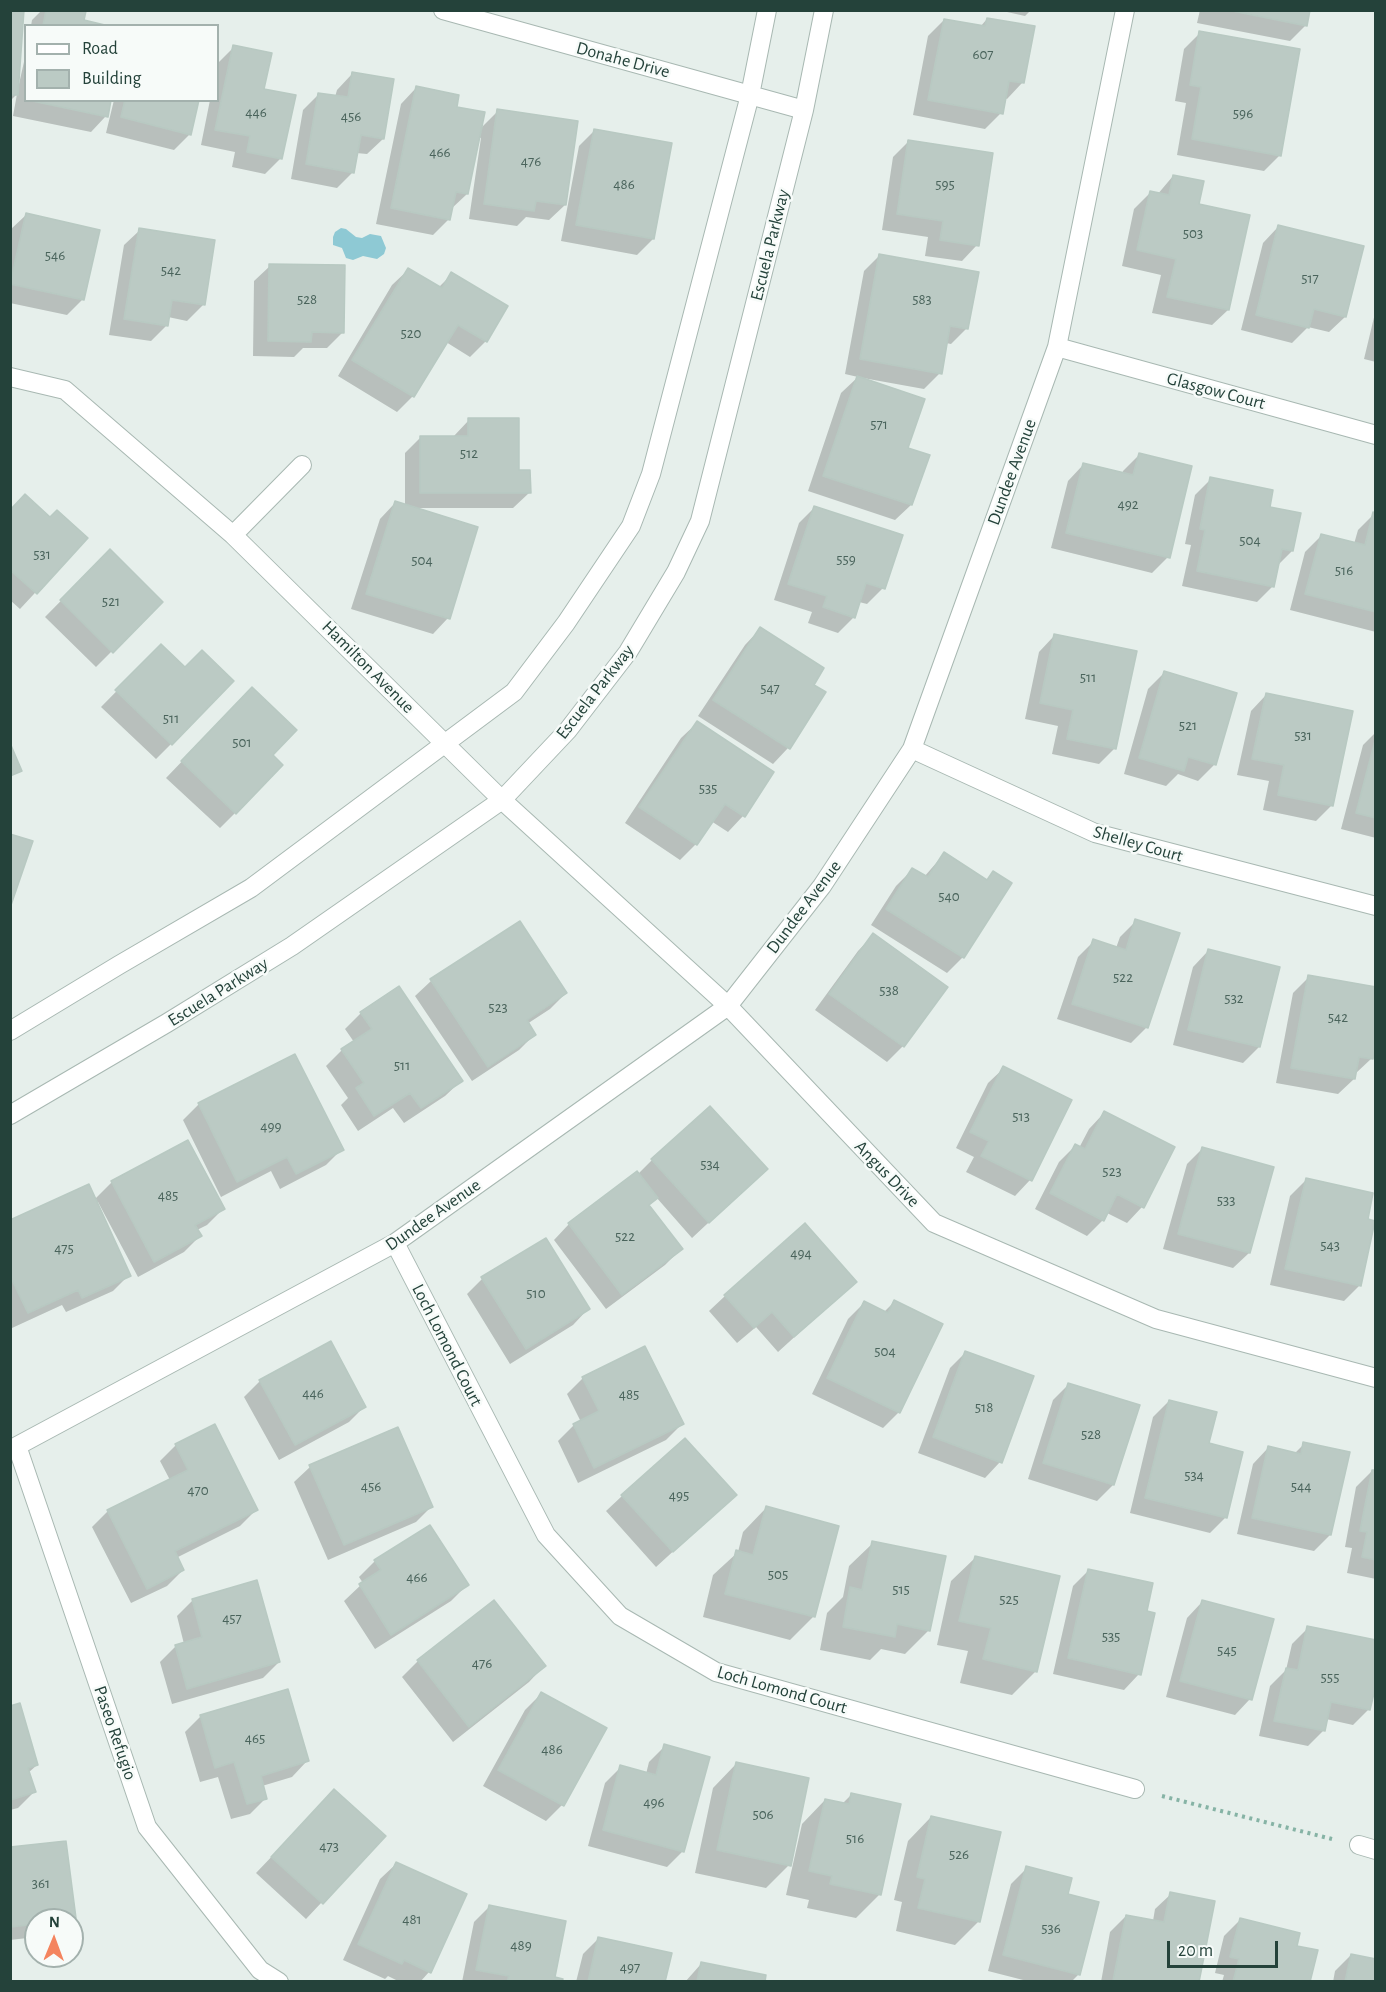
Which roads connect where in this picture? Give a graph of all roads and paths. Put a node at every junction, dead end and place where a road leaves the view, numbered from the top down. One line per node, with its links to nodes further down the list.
1 (443, 10): 5 (street, Donahe Drive)
2 (767, 10): 5 (street)
3 (824, 10): 6 (street, Escuela Parkway)
4 (1125, 10): 7 (street, Dundee Avenue)
5 (750, 95): 6 (street, Donahe Drive); 12 (street)
6 (804, 110): 14 (street, Escuela Parkway)
7 (1057, 347): 9 (street, Glasgow Court); 13 (street, Dundee Avenue)
8 (10, 376): 11 (street, Hamilton Avenue)
9 (1376, 435)
10 (302, 465): 11 (street)
11 (233, 535): 12 (street, Hamilton Avenue)
12 (446, 744): 14 (street, Hamilton Avenue); 17 (street)
13 (912, 749): 15 (street, Shelley Court); 16 (street, Dundee Avenue)
14 (502, 800): 16 (street, Angus Drive); 18 (street, Escuela Parkway)
15 (1376, 906)
16 (728, 1005): 19 (street, Dundee Avenue); 20 (street, Angus Drive)
17 (10, 1031)
18 (10, 1115)
19 (395, 1243): 21 (street, Dundee Avenue); 22 (street, Loch Lomond Court)
20 (1376, 1378)
21 (17, 1446): 24 (street, Paseo Refugio)
22 (1135, 1789): 23 (path)
23 (1367, 1847)
24 (279, 1982)

